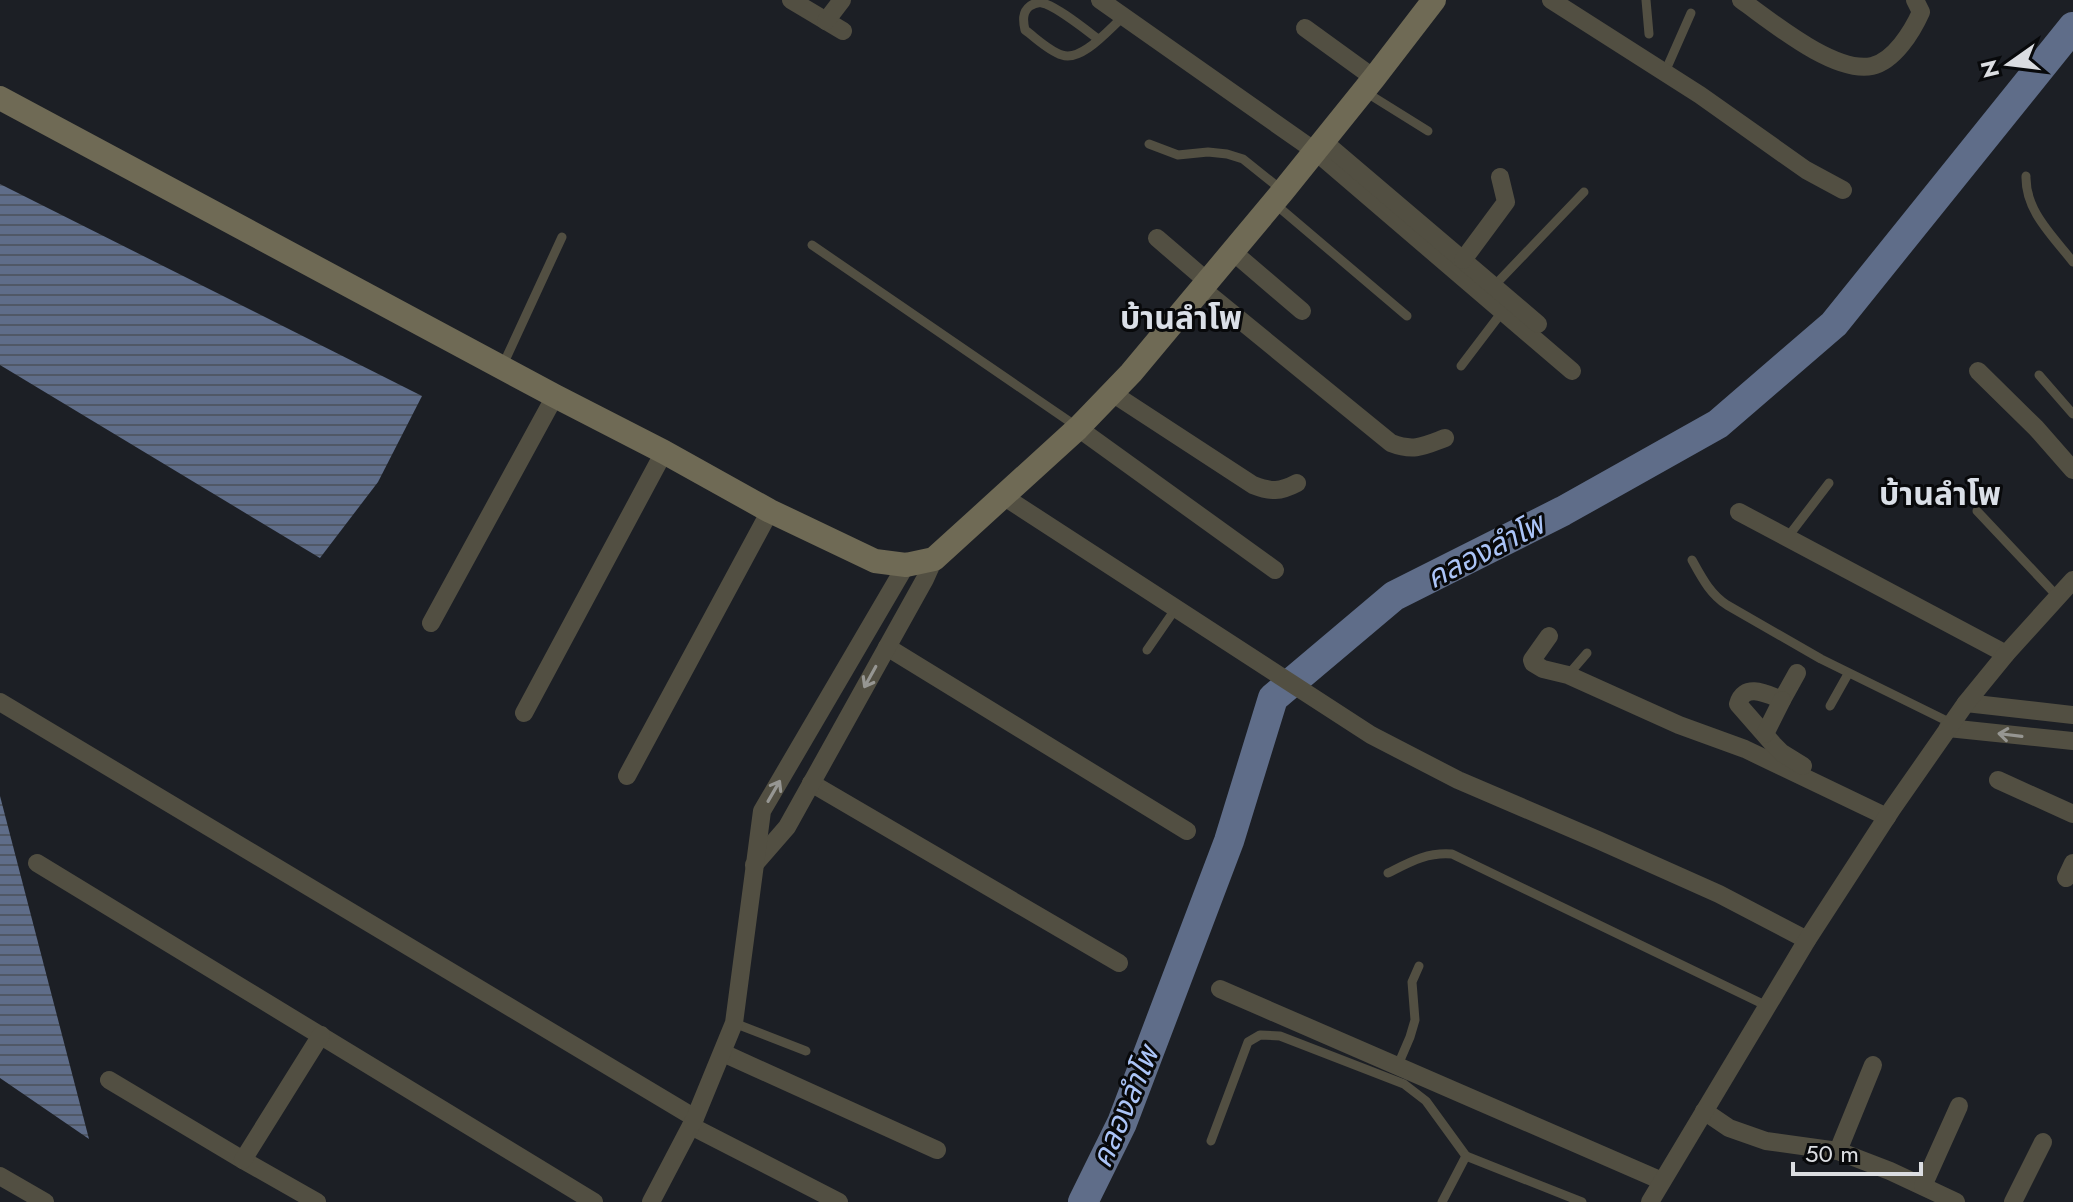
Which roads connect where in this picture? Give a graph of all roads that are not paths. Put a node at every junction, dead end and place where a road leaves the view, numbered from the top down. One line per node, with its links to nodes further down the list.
1 (791, 0): 11 (street)
2 (842, 0): 11 (street)
3 (1100, 0): 10 (street)
4 (1434, 0): 17 (street)
5 (1551, 0): 16 (street)
6 (1646, 0): 14 (lane)
7 (1741, 0): 8 (street)
8 (1915, 0)
9 (1691, 13): 16 (lane)
10 (1124, 16): 15 (lane); 21 (street)
11 (826, 21): 13 (street)
12 (1305, 28): 17 (street)
13 (843, 31)
14 (1649, 34)
15 (1098, 39): 15 (lane)
16 (1665, 72): 24 (street)
17 (1369, 84): 19 (lane); 21 (street)
18 (0, 98): 40 (street)
19 (1428, 131)
20 (1149, 144): 26 (lane)
21 (1319, 146): 26 (street); 31 (street); 36 (street)
22 (2026, 176): 32 (lane)
23 (1500, 177): 31 (street)
24 (1843, 190)
25 (1584, 192): 34 (lane)
26 (1278, 197): 30 (street); 37 (lane)
27 (562, 237): 40 (lane)
28 (1157, 238): 33 (street)
29 (812, 245): 47 (lane)
30 (1233, 252): 33 (street); 35 (street)
31 (1463, 260): 34 (street)
32 (2073, 262)
33 (1204, 284): 44 (street); 48 (street)
34 (1494, 286): 38 (street)
35 (1302, 311)
36 (1502, 312): 39 (lane); 41 (street)
37 (1407, 316)
38 (1538, 324)
39 (1461, 366)
40 (502, 367): 45 (street)
41 (1572, 371)
42 (1978, 371): 50 (street)
43 (2039, 375): 46 (lane)
44 (1112, 393): 47 (street); 51 (street)
45 (555, 396): 49 (street); 65 (street)
46 (2073, 414)
47 (1078, 428): 53 (street); 61 (street)
48 (1445, 438)
49 (664, 452): 54 (street); 78 (street)
50 (2073, 470)
51 (1297, 483)
52 (1829, 483): 57 (lane)
53 (1003, 496): 58 (street); 64 (street)
54 (770, 511): 60 (street); 83 (street)
55 (1977, 511): 63 (lane)
56 (1739, 512): 57 (street)
57 (1787, 538): 70 (street)
58 (934, 559): 60 (street); 67 (street)
59 (1692, 560): 72 (lane)
60 (906, 565): 90 (street, one-way to 60)
61 (1275, 570)
62 (2073, 580): 63 (street)
63 (2058, 597): 70 (street)
64 (1176, 608): 68 (lane); 92 (street)
65 (431, 623)
66 (1549, 636): 73 (street)
67 (887, 647): 85 (street, one-way to 85); 88 (street)
68 (1147, 650)
69 (1587, 653): 73 (lane)
70 (2006, 654): 76 (street)
71 (1797, 673): 74 (street)
72 (1848, 674): 77 (lane); 80 (lane)
73 (1568, 675): 86 (street)
74 (1782, 700): 81 (street); 81 (street)
75 (0, 702): 106 (street)
76 (1966, 703): 79 (street); 80 (street)
77 (1830, 706)
78 (524, 713)
79 (2073, 715)
80 (1950, 725): 82 (street, one-way to 80); 86 (street)
81 (1765, 734): 86 (street)
82 (2073, 741)
83 (627, 776)
84 (1998, 780): 87 (street)
85 (811, 783): 90 (street); 93 (street)
86 (1890, 813): 92 (street)
87 (2073, 814)
88 (1187, 831)
89 (37, 863): 98 (street)
90 (754, 865): 97 (street)
91 (1388, 873): 96 (lane)
92 (1807, 940): 96 (street)
93 (1119, 963)
94 (1419, 966): 101 (lane)
95 (1220, 989): 101 (street)
96 (1767, 1006): 105 (street)
97 (734, 1023): 99 (lane); 100 (street)
98 (321, 1035): 112 (street); 118 (street)
99 (806, 1051)
100 (723, 1053): 106 (street); 109 (street)
101 (1398, 1065): 115 (street)
102 (1873, 1065): 110 (street)
103 (109, 1080): 112 (street)
104 (1959, 1106): 114 (street)
105 (1704, 1111): 110 (street); 115 (street)
106 (693, 1122): 119 (street); 120 (street)
107 (1211, 1141): 111 (lane)
108 (2043, 1142): 124 (street)
109 (937, 1150)
110 (1838, 1151): 114 (street)
111 (1466, 1156): 121 (lane); 122 (lane)
112 (243, 1160): 117 (street)
113 (0, 1176): 116 (street)
114 (1923, 1186): 123 (street)
115 (1658, 1195)
116 (45, 1202)
117 (317, 1202)
118 (594, 1202)
119 (651, 1202)
120 (839, 1202)
121 (1442, 1202)
122 (1582, 1202)
123 (1956, 1202)
124 (2013, 1202)

